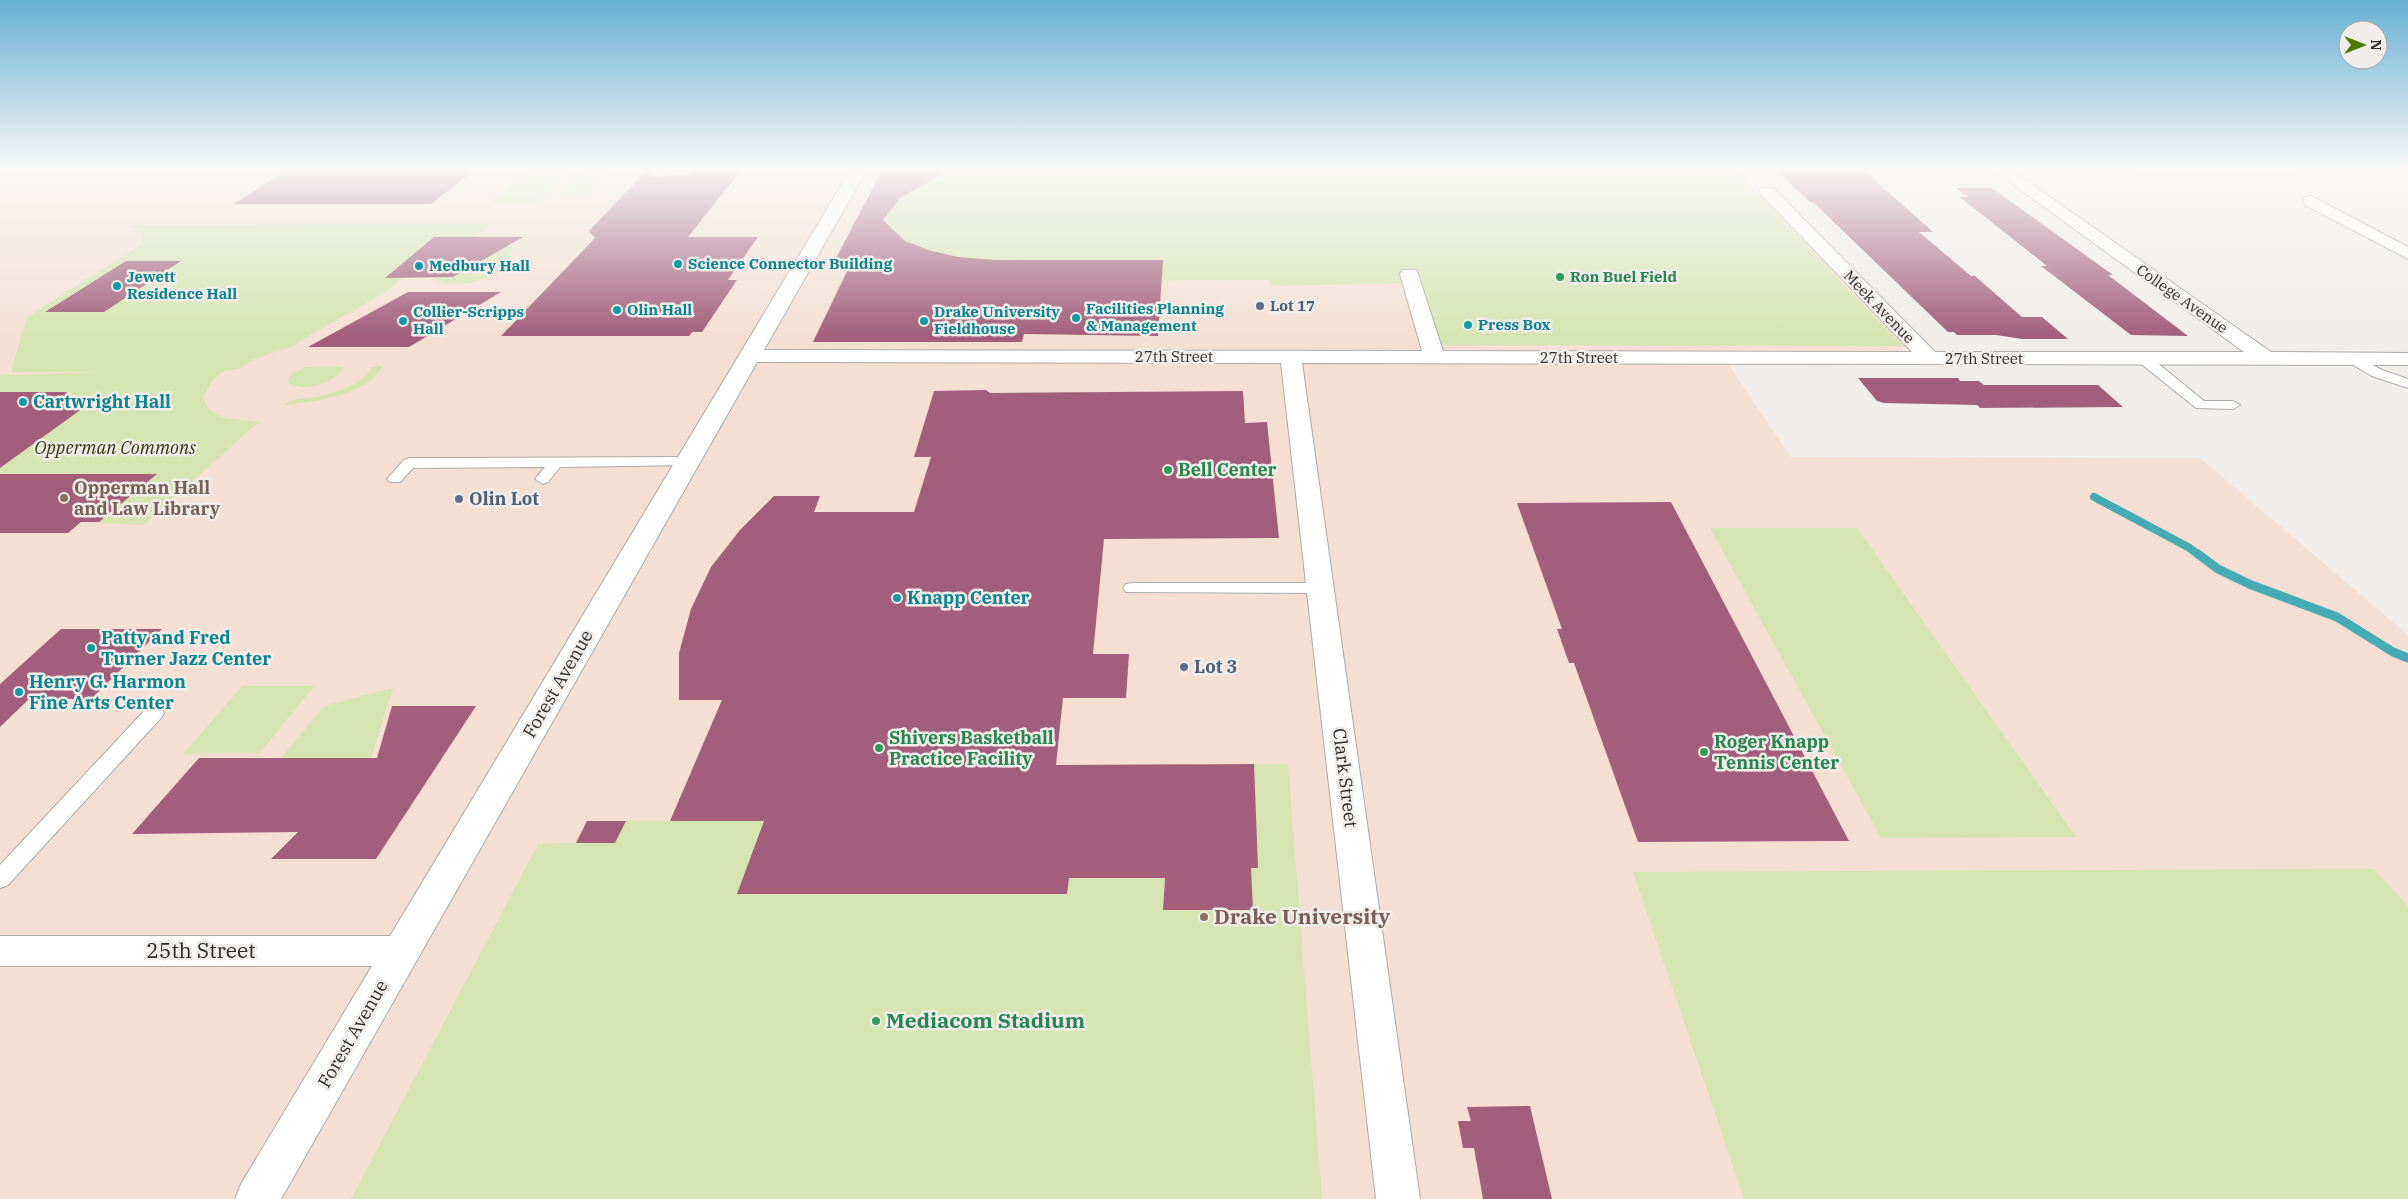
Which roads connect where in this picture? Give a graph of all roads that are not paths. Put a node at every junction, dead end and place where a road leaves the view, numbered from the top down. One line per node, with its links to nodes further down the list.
1 (826, 225): 7 (street, Forest Avenue)
2 (1800, 225): 11 (street, Meek Avenue)
3 (2079, 225): 12 (street, College Avenue)
4 (2355, 225): 5 (street)
5 (2408, 254)
6 (1409, 274): 9 (street)
7 (750, 356): 8 (street, 27th Street); 18 (street, Forest Avenue)
8 (1291, 358): 9 (street, 27th Street); 22 (street, Clark Street)
9 (1435, 358): 11 (street, 27th Street)
10 (2408, 358): 13 (street, 27th Street)
11 (1930, 359): 14 (street, 27th Street)
12 (2267, 359): 13 (street, 27th Street); 14 (street, 27th Street)
13 (2353, 359): 15 (lane)
14 (2145, 360): 16 (lane)
15 (2408, 384)
16 (2233, 405)
17 (556, 462): 18 (lane); 19 (lane); 20 (lane)
18 (688, 462): 26 (street, Forest Avenue)
19 (395, 479)
20 (543, 479)
21 (1132, 588): 22 (lane)
22 (1320, 588): 28 (street, Clark Street)
23 (154, 713): 24 (lane)
24 (0, 879)
25 (0, 951): 26 (street, 25th Street)
26 (402, 951): 27 (street, Forest Avenue)
27 (257, 1199)
28 (1398, 1199)

